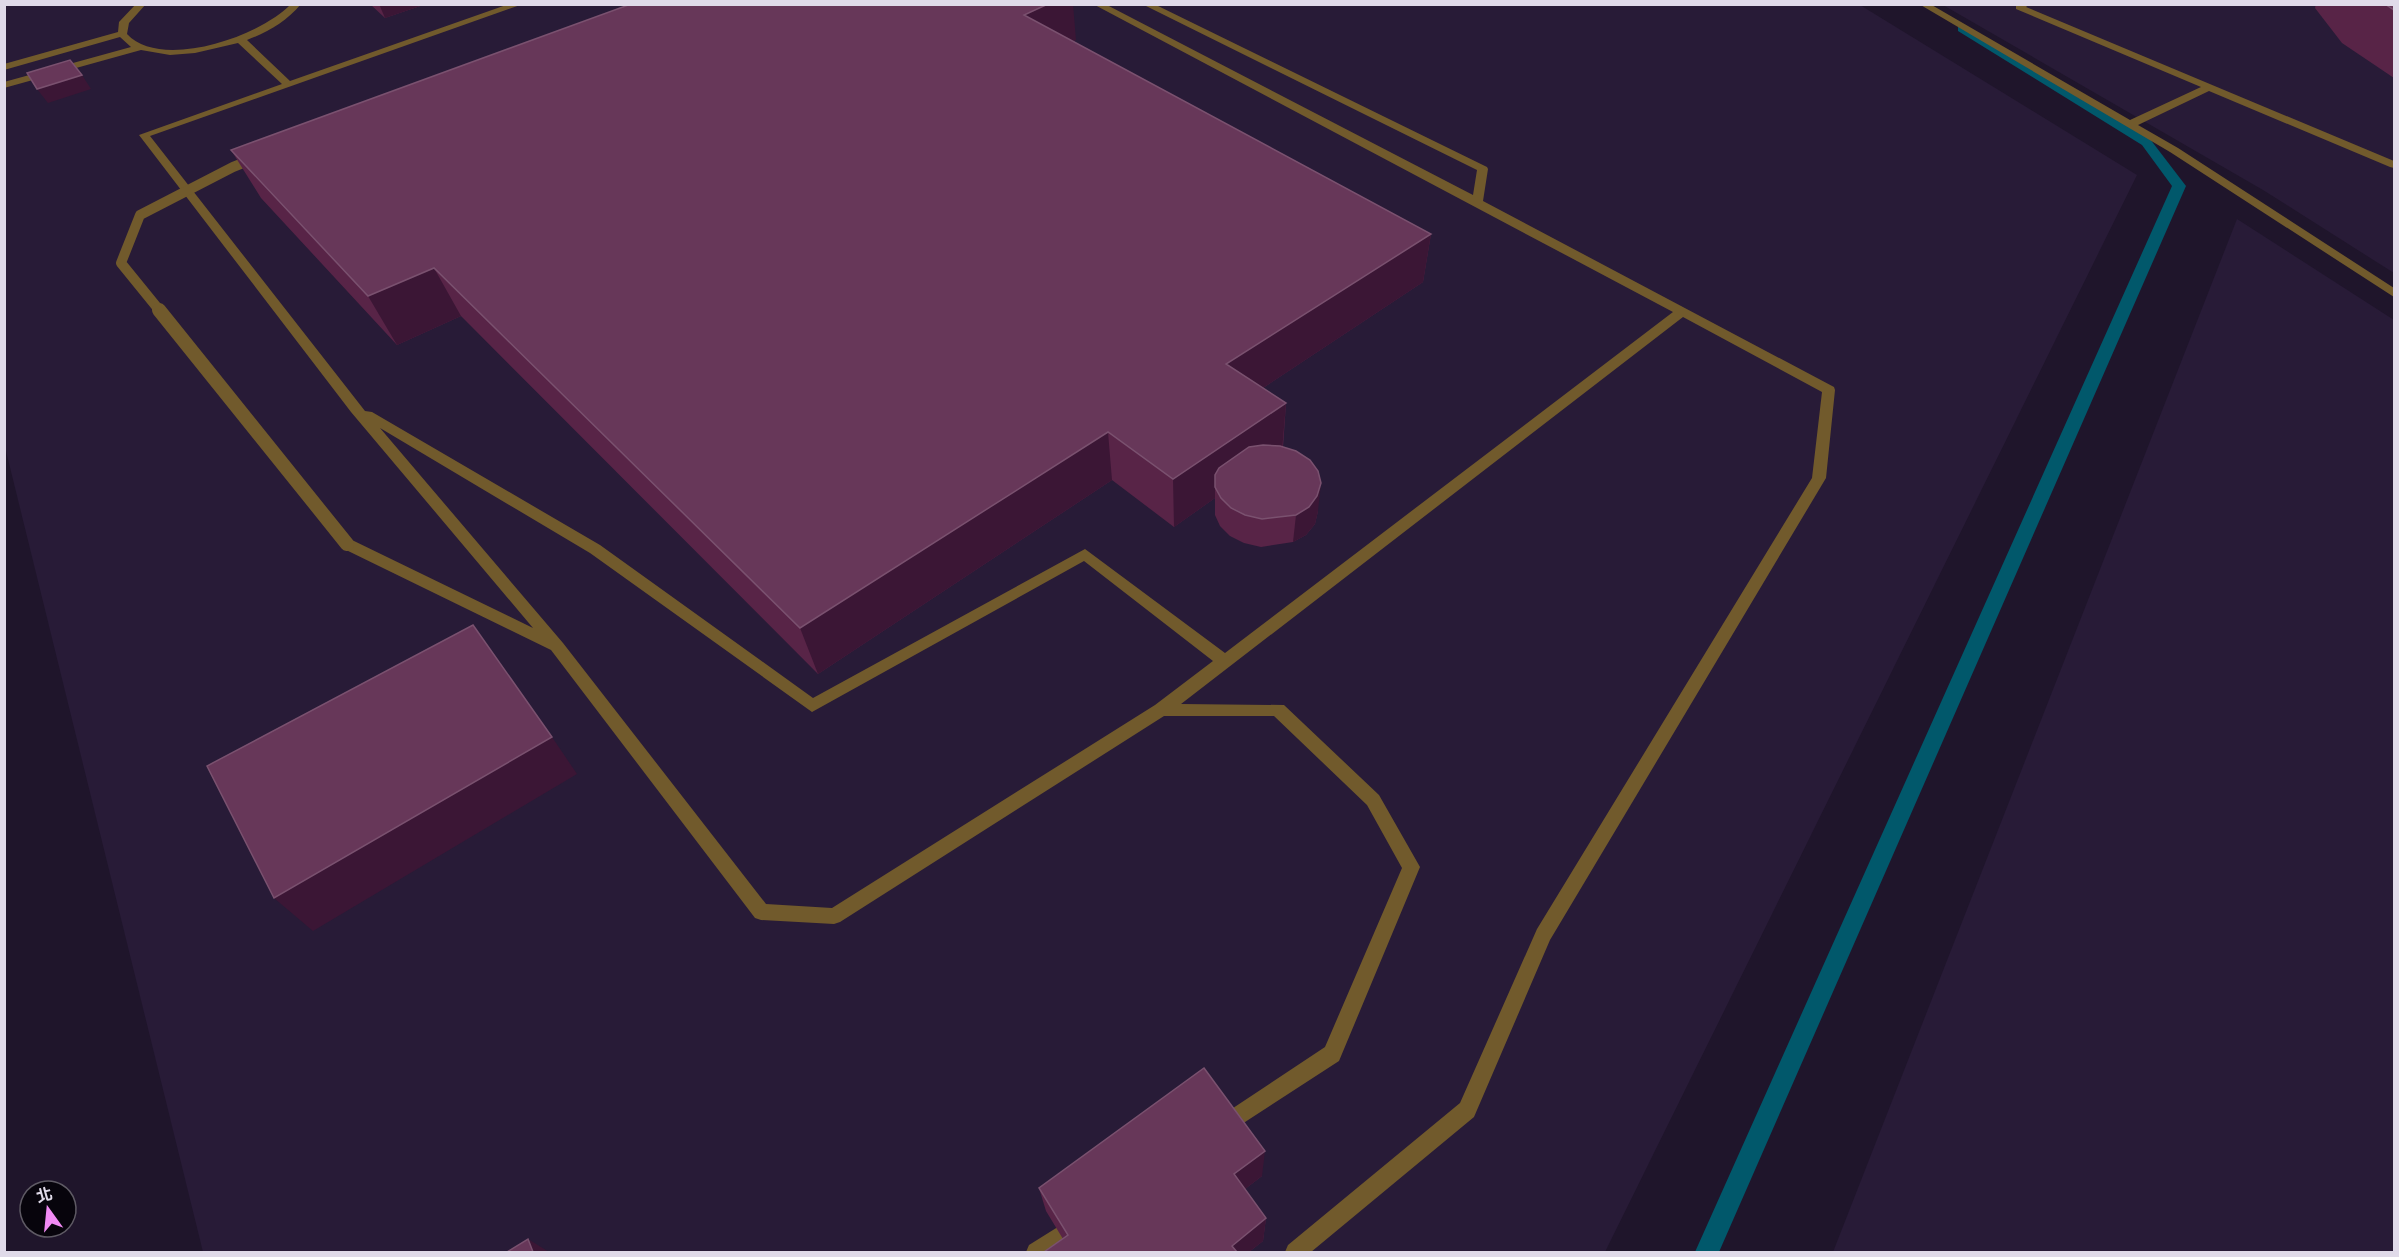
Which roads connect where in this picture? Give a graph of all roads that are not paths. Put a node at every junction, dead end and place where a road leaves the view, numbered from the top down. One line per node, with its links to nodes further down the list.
1 (142, 4): 8 (lane)
2 (297, 4): 9 (lane)
3 (519, 4): 12 (lane)
4 (1097, 4): 18 (lane)
5 (1146, 4): 18 (lane)
6 (1923, 4): 15 (lane)
7 (2025, 4): 14 (lane)
8 (122, 34): 10 (lane); 11 (lane)
9 (241, 40): 10 (lane); 12 (lane)
10 (142, 47): 13 (lane)
11 (4, 67)
12 (289, 85): 21 (lane)
13 (4, 86)
14 (2209, 87): 15 (lane); 17 (lane)
15 (2129, 125): 19 (lane)
16 (266, 154): 22 (lane, bridge)
17 (2394, 165)
18 (1477, 202): 20 (lane)
19 (2394, 293)
20 (1681, 312): 23 (lane); 28 (lane)
21 (356, 410): 22 (lane); 23 (lane)
22 (558, 647): 24 (lane)
23 (1224, 661): 24 (lane)
24 (1161, 710): 25 (lane)
25 (1225, 1125)
26 (1061, 1235): 27 (lane)
27 (1036, 1252)
28 (1295, 1252)

